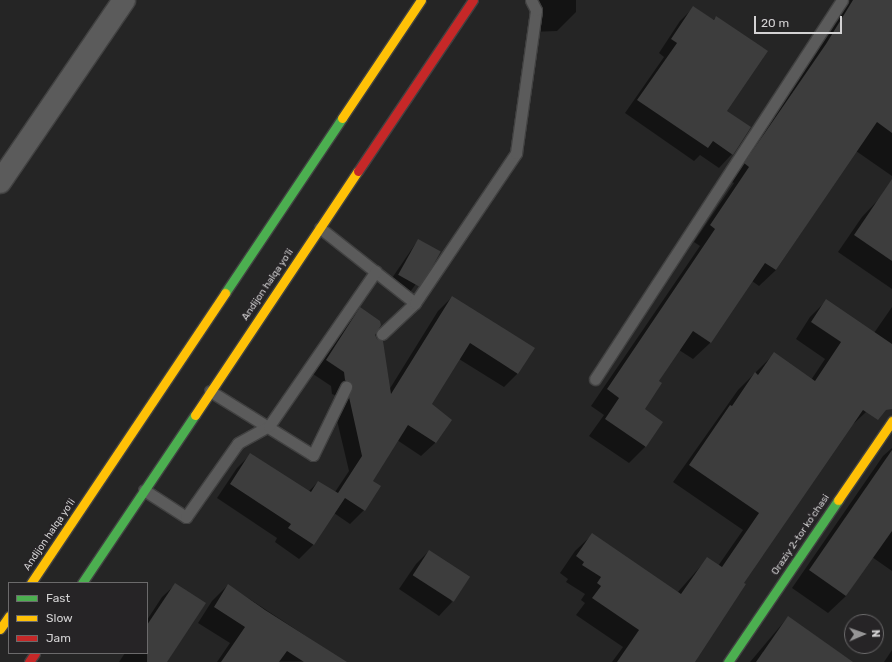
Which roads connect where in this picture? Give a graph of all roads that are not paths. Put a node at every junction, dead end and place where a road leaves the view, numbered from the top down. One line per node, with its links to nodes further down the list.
1 (124, 0): 6 (street)
2 (421, 0): 17 (main road, Andijon halqa yo‘li)
3 (473, 0): 7 (main road, Andijon halqa yo‘li)
4 (532, 0): 9 (lane)
5 (842, 0): 11 (lane)
6 (0, 182)
7 (320, 228): 8 (lane); 13 (main road, Andijon halqa yo‘li)
8 (376, 271): 9 (lane); 15 (lane)
9 (416, 303): 10 (lane)
10 (382, 334)
11 (595, 379)
12 (346, 387): 15 (lane)
13 (210, 391): 15 (lane); 16 (main road, Andijon halqa yo‘li)
14 (892, 421): 21 (main road, Oraziy 2-tor koʻchasi)
15 (270, 426): 16 (lane)
16 (144, 490): 18 (main road, Andijon halqa yo‘li)
17 (32, 582)
18 (83, 582)
19 (8, 617): 20 (main road)
20 (0, 629)
21 (728, 662)

